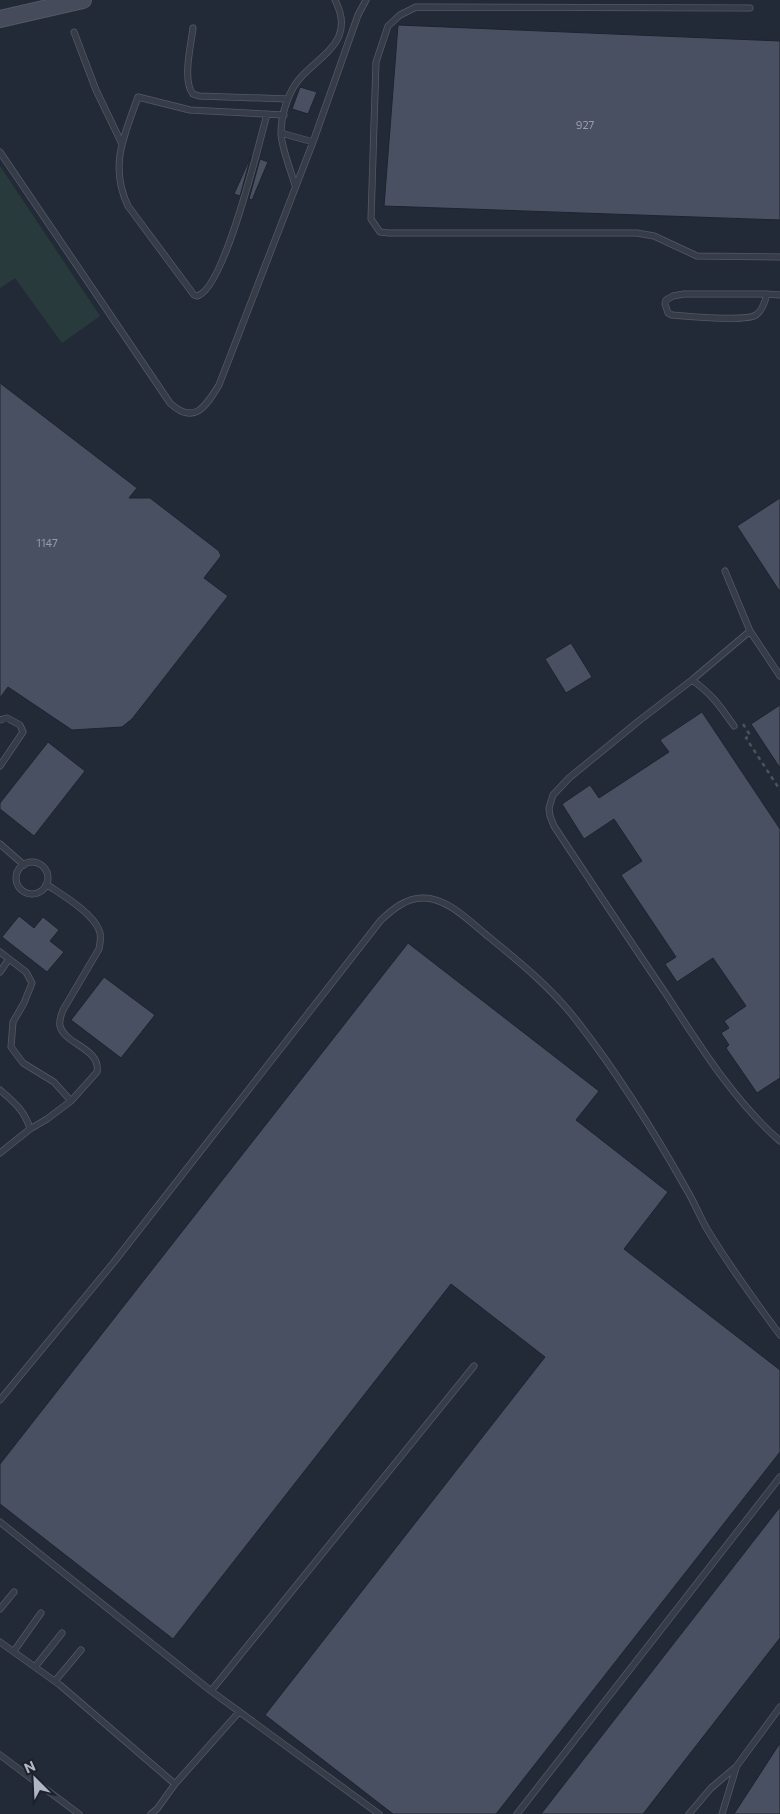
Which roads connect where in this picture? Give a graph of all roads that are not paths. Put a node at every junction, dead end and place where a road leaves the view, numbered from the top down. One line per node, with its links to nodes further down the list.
1 (83, 0): 5 (main road)
2 (336, 0): 8 (lane)
3 (366, 0): 12 (lane)
4 (750, 8): 16 (lane)
5 (0, 19)
6 (193, 28): 8 (lane)
7 (74, 32): 13 (lane)
8 (288, 99): 10 (lane)
9 (267, 114): 10 (lane); 13 (lane); 13 (lane)
10 (284, 115): 11 (lane)
11 (281, 133): 12 (lane); 15 (lane)
12 (313, 142): 15 (lane)
13 (122, 144)
14 (0, 152): 15 (lane)
15 (295, 184)
16 (780, 257)
17 (767, 294): 17 (lane); 18 (lane)
18 (780, 295)
19 (724, 571): 20 (lane)
20 (750, 631): 21 (lane); 22 (lane)
21 (780, 676)
22 (692, 680): 24 (lane); 35 (lane)
23 (0, 720): 25 (lane)
24 (734, 726)
25 (0, 766)
26 (0, 844): 27 (lane)
27 (24, 865): 28 (lane); 28 (lane)
28 (46, 884): 33 (lane)
29 (0, 952): 30 (lane)
30 (9, 959): 31 (lane); 33 (lane)
31 (0, 972)
32 (0, 1090): 34 (lane)
33 (71, 1101): 34 (lane)
34 (30, 1129): 36 (lane)
35 (780, 1141)
36 (0, 1153)
37 (780, 1335): 39 (lane)
38 (474, 1366): 51 (lane)
39 (0, 1400)
40 (780, 1478): 60 (lane)
41 (0, 1522): 51 (lane)
42 (14, 1592): 43 (lane)
43 (0, 1609)
44 (41, 1613): 48 (lane)
45 (62, 1633): 49 (lane)
46 (0, 1642): 48 (lane)
47 (81, 1650): 50 (lane)
48 (14, 1651): 49 (lane)
49 (35, 1667): 50 (lane)
50 (55, 1682): 56 (lane)
51 (210, 1691): 53 (lane)
52 (780, 1706): 55 (lane)
53 (239, 1712): 56 (lane); 59 (lane)
54 (0, 1755): 57 (lane)
55 (736, 1767): 61 (lane); 62 (lane)
56 (175, 1784): 58 (lane)
57 (79, 1814)
58 (151, 1814)
59 (378, 1814)
60 (517, 1814)
61 (689, 1814)
62 (722, 1814)

